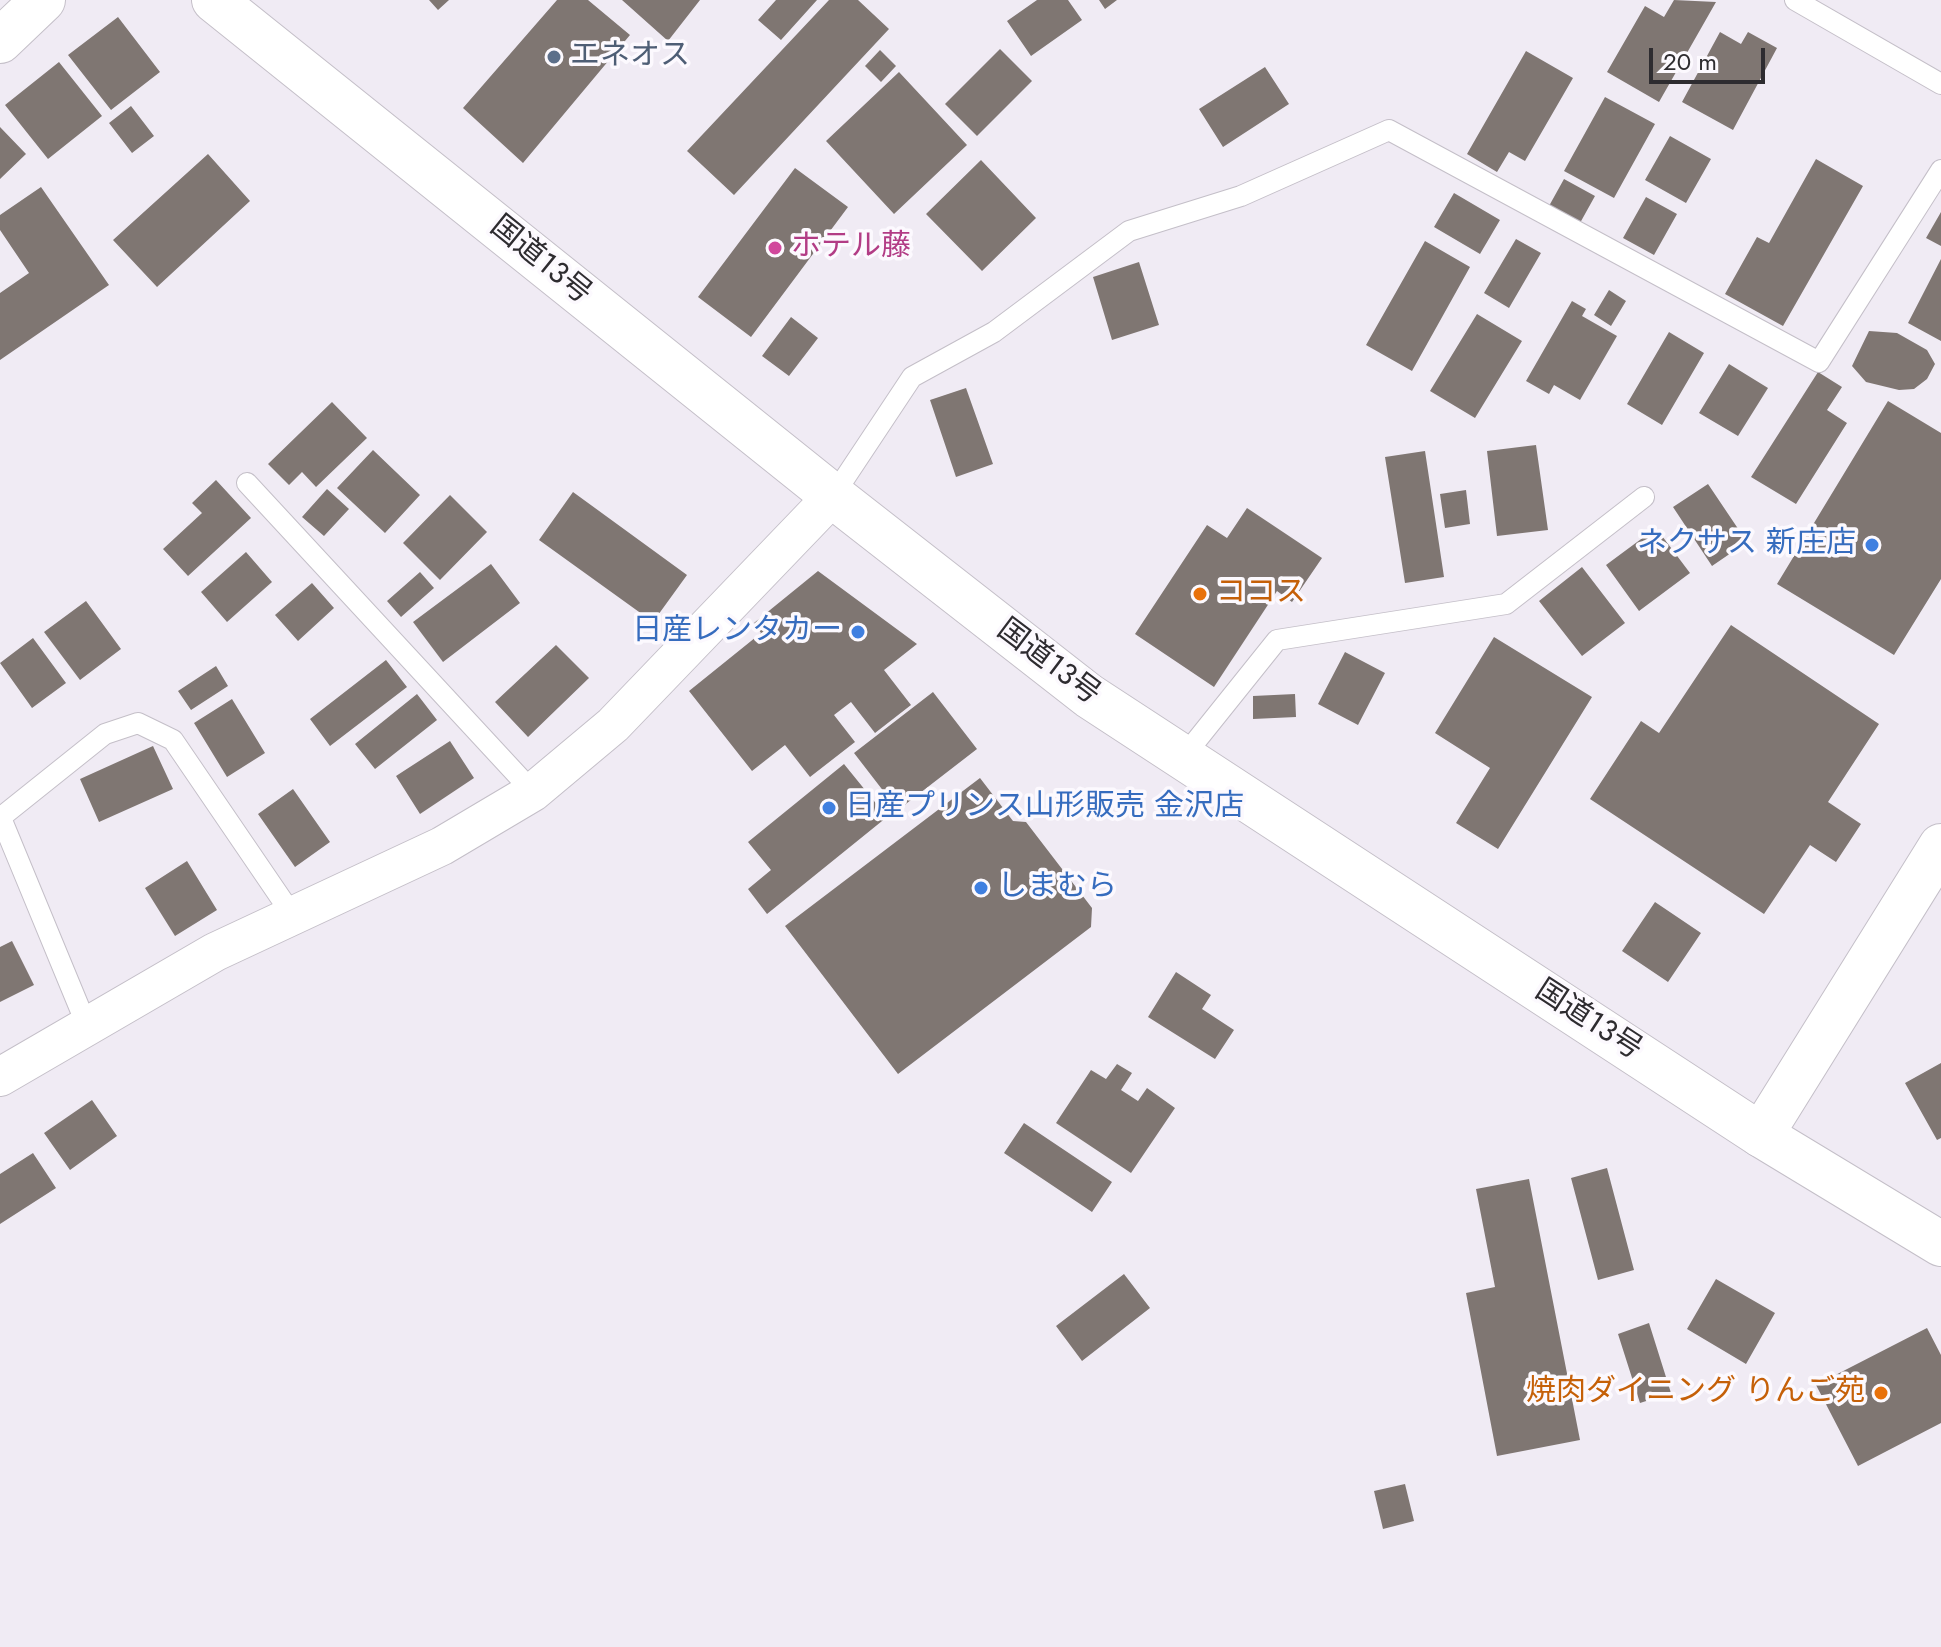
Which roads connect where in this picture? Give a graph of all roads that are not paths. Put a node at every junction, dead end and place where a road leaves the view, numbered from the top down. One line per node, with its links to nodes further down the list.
1 (43, 0): 4 (main road)
2 (214, 0): 8 (main road, 国道13号)
3 (1795, 0): 5 (lane)
4 (0, 41)
5 (1941, 84)
6 (1941, 170): 8 (lane)
7 (247, 483): 11 (lane)
8 (833, 496): 10 (main road, 国道13号); 11 (street)
9 (1644, 497): 10 (lane)
10 (1184, 756): 17 (main road, 国道13号)
11 (533, 792): 14 (street)
12 (0, 818): 14 (lane); 15 (lane)
13 (1941, 846): 17 (main road)
14 (293, 916): 15 (street)
15 (87, 1026): 16 (street)
16 (0, 1077)
17 (1761, 1135): 18 (main road, 国道13号)
18 (1941, 1244)

